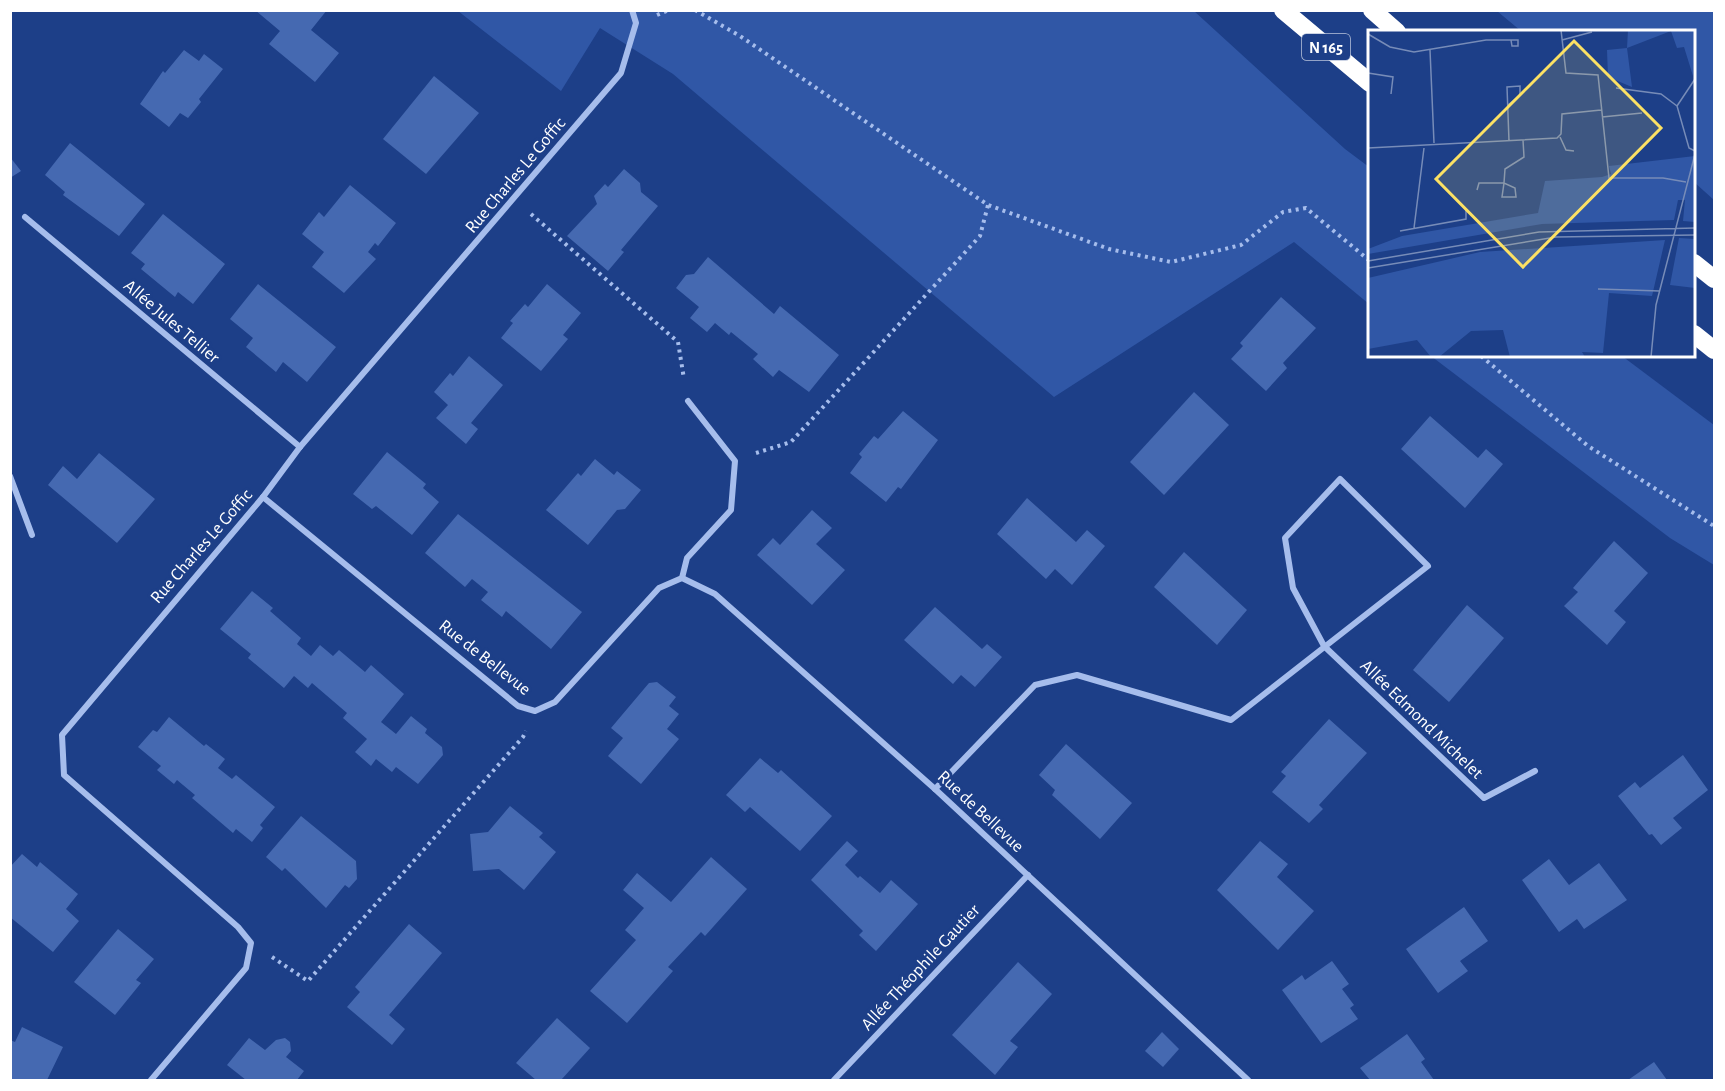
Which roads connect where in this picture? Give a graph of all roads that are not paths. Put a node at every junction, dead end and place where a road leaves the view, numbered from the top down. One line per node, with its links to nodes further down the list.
1 (632, 10): 12 (street, Rue Charles Le Goffic)
2 (1283, 10): 5 (highway, N 165)
3 (1372, 10): 4 (highway)
4 (1396, 30)
5 (1368, 81)
6 (25, 217): 12 (street, Allée Jules Tellier)
7 (1695, 264): 8 (highway)
8 (1714, 279)
9 (1695, 335): 10 (highway)
10 (1714, 350)
11 (688, 401): 16 (street)
12 (300, 447): 14 (street, Rue Charles Le Goffic)
13 (10, 476): 15 (street)
14 (263, 497): 16 (street, Rue de Bellevue); 21 (street, Rue Charles Le Goffic)
15 (32, 534)
16 (682, 578): 19 (street, Rue de Bellevue)
17 (1324, 646): 17 (street, Allée Edmond Michelet); 18 (street, Allée Edmond Michelet); 19 (street, Allée Edmond Michelet)
18 (1535, 771)
19 (935, 789): 20 (street, Rue de Bellevue)
20 (1028, 875): 22 (street, Allée Théophile Gautier); 23 (street, Rue de Bellevue)
21 (151, 1080)
22 (834, 1080)
23 (1248, 1080)

